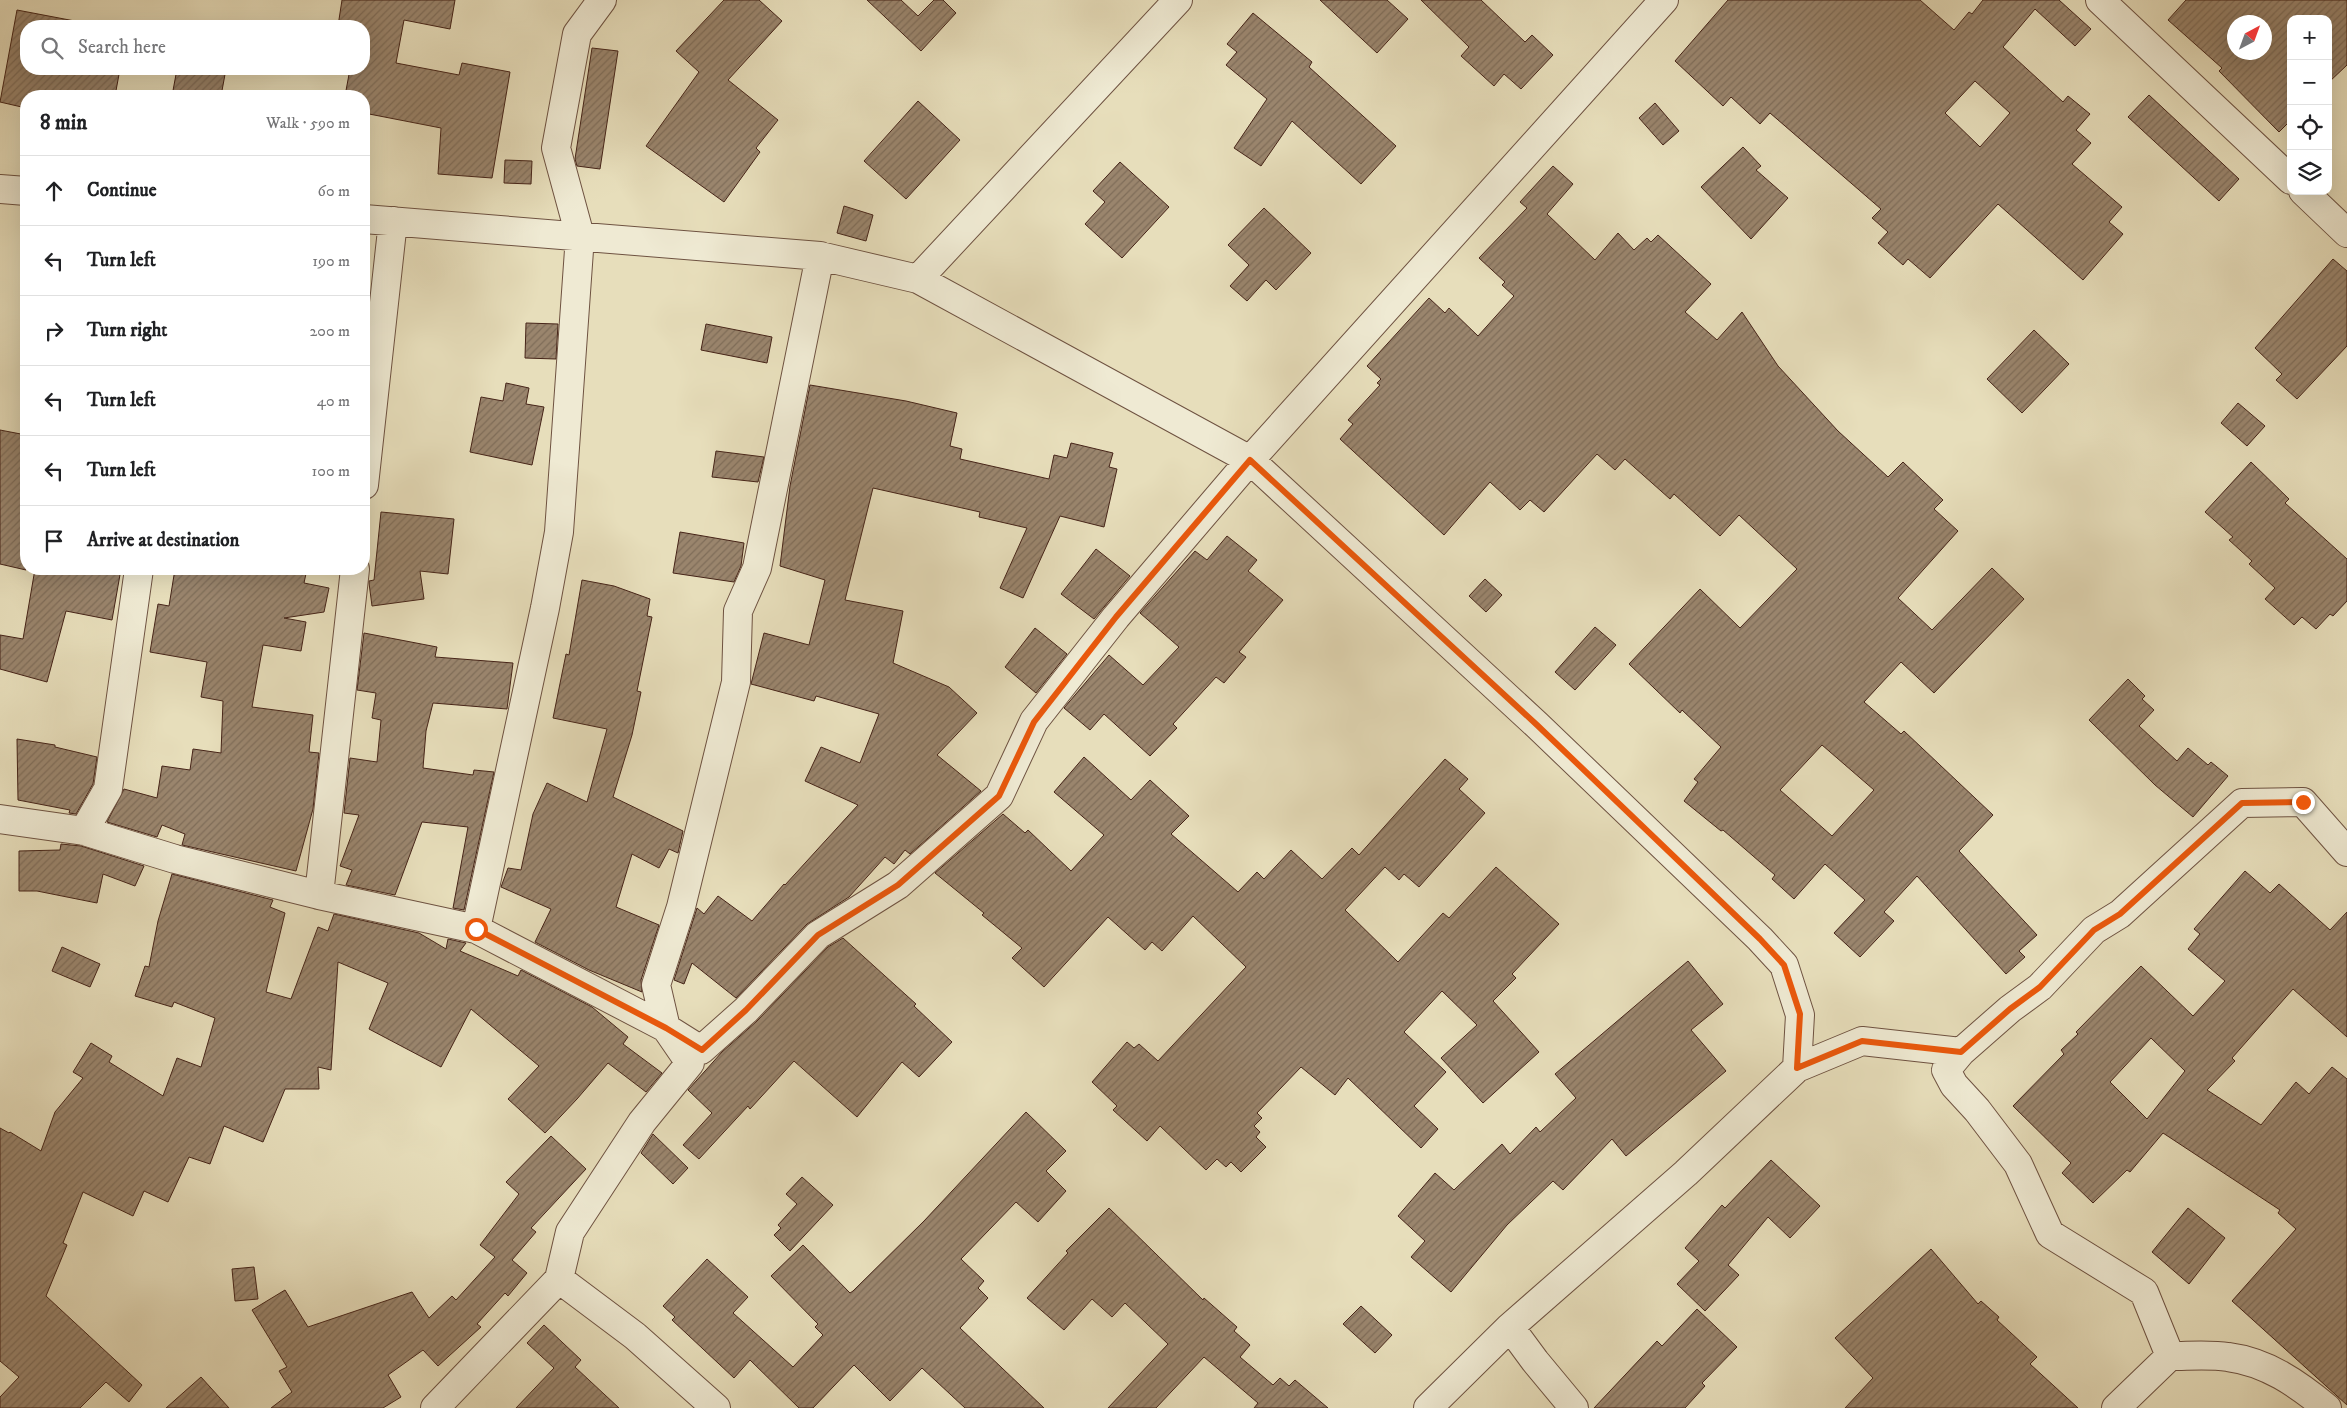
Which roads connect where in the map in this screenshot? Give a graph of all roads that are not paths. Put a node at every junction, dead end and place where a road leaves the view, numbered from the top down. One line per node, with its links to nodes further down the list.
1 (602, 0): 12 (street)
2 (1178, 0): 14 (street)
3 (1664, 0): 16 (street)
4 (2100, 0): 5 (street)
5 (2287, 176)
6 (0, 189): 7 (street)
7 (20, 191)
8 (2307, 195): 11 (street)
9 (370, 219): 10 (street)
10 (393, 221): 12 (street); 15 (street)
11 (2347, 233)
12 (580, 236): 13 (street); 23 (street)
13 (820, 256): 14 (street); 24 (street)
14 (918, 279): 16 (street)
15 (370, 430)
16 (1250, 460): 24 (street); 26 (street)
17 (138, 575): 20 (street)
18 (353, 575): 22 (street)
19 (0, 819): 20 (street)
20 (84, 831): 22 (street)
21 (2347, 852): 25 (street)
22 (319, 895): 23 (street)
23 (476, 929): 24 (street)
24 (666, 1028): 27 (street)
25 (1961, 1052): 26 (street); 29 (street)
26 (1797, 1068): 28 (street)
27 (559, 1279): 30 (street); 31 (street)
28 (1510, 1327): 32 (street); 33 (street)
29 (2170, 1356): 34 (street); 35 (street)
30 (435, 1408)
31 (716, 1408)
32 (1428, 1408)
33 (1574, 1408)
34 (2116, 1408)
35 (2327, 1408)

